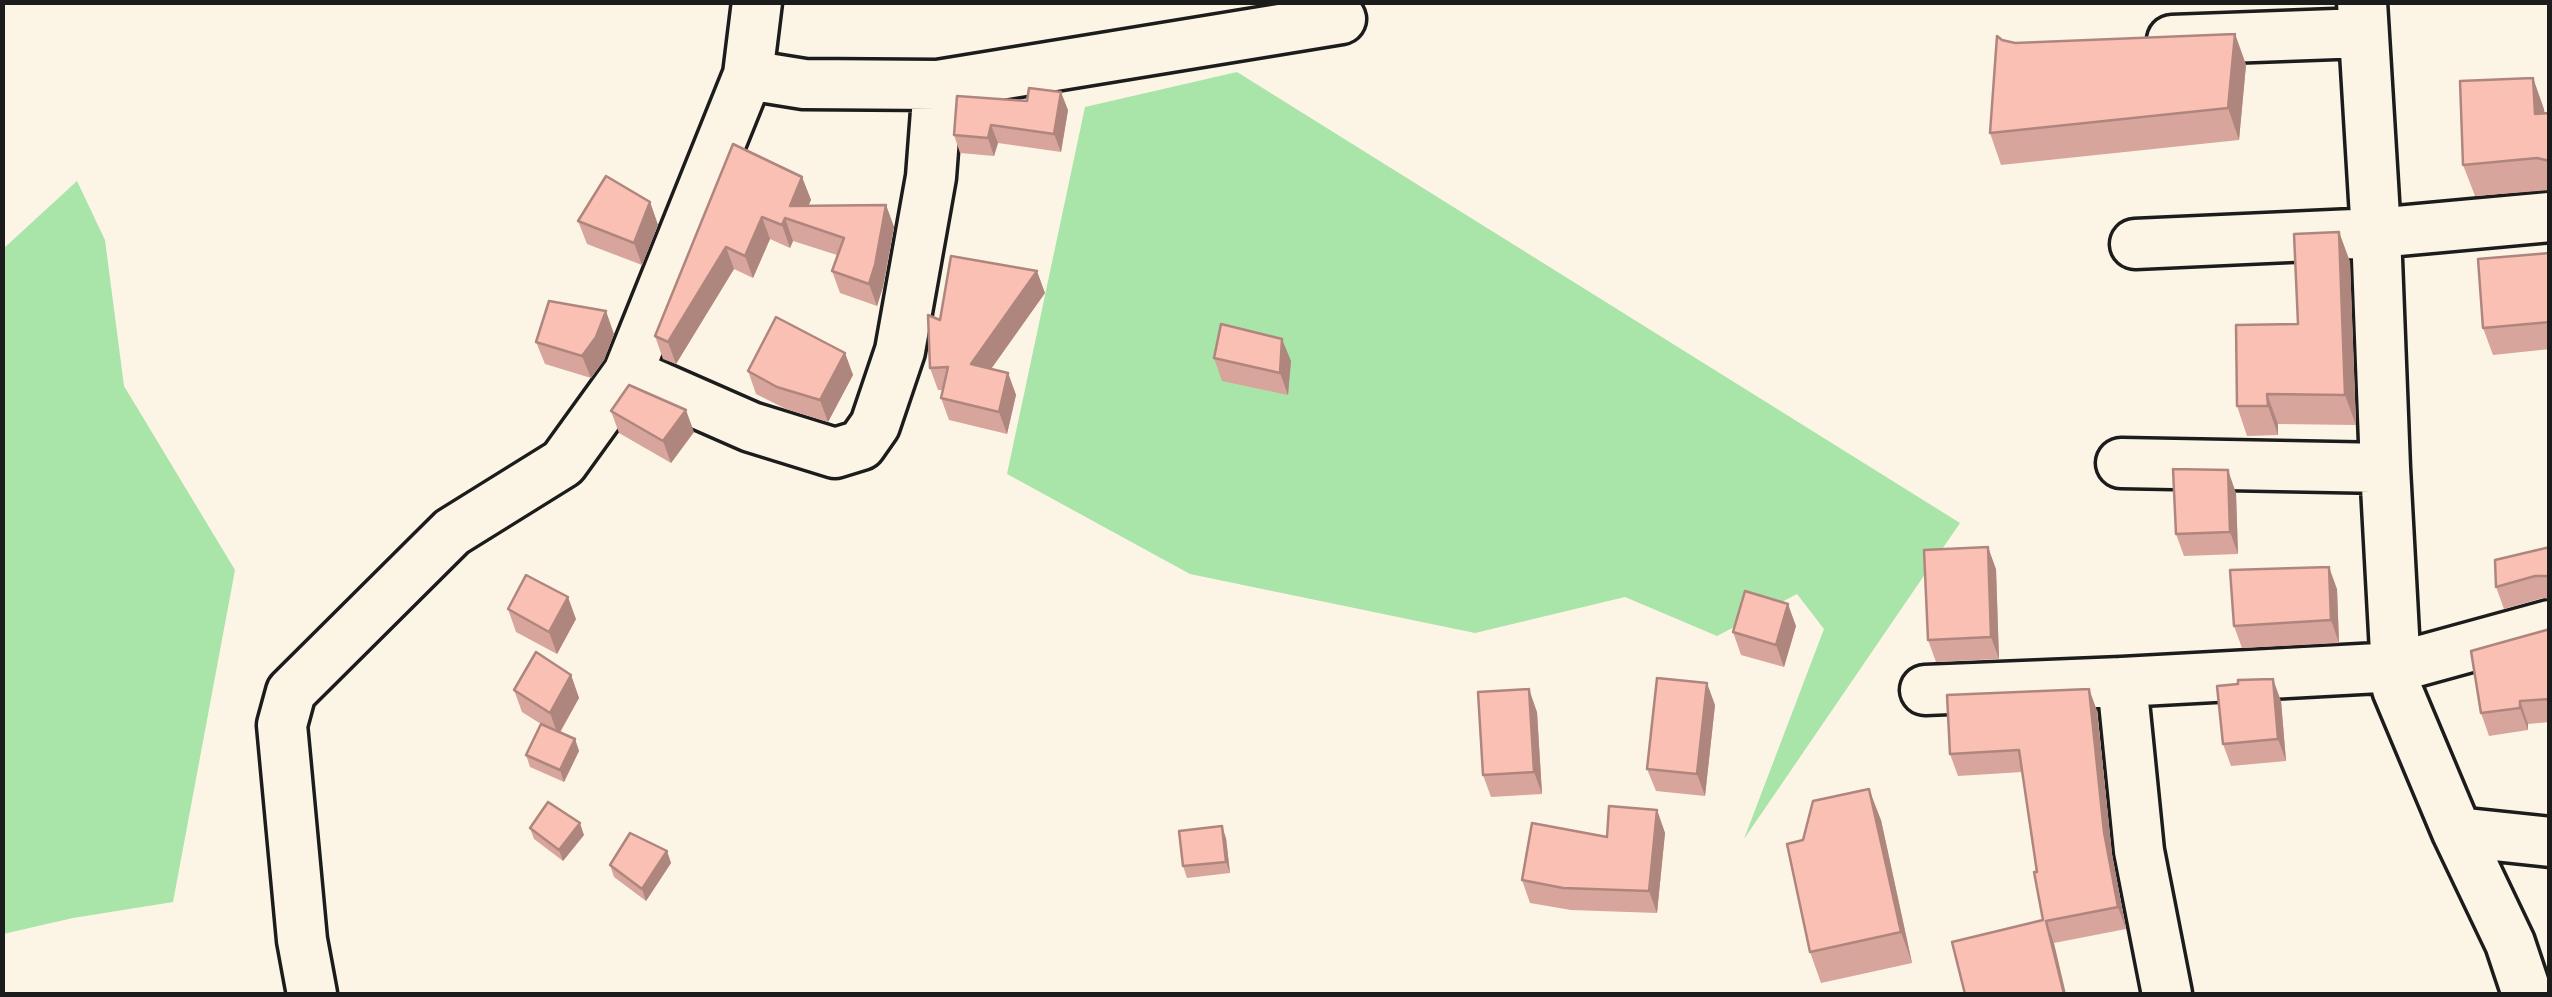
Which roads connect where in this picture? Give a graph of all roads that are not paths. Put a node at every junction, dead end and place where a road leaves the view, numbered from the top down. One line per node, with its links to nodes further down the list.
1 (757, 2): 6 (street)
2 (1341, 18): 7 (street)
3 (2362, 18): 4 (street); 9 (street)
4 (2188, 21): 5 (street)
5 (2134, 42)
6 (748, 75): 7 (street); 11 (street)
7 (938, 86): 11 (street)
8 (2550, 217): 9 (street)
9 (2376, 233): 10 (street); 13 (street)
10 (2134, 244)
11 (628, 373): 20 (street)
12 (2121, 463): 13 (street)
13 (2384, 468): 15 (street)
14 (2550, 625): 15 (street)
15 (2396, 667): 16 (street); 18 (street)
16 (2122, 682): 17 (street); 21 (street)
17 (1926, 690)
18 (2457, 832): 19 (street); 22 (street)
19 (2550, 842)
20 (312, 994)
21 (2166, 994)
22 (2528, 994)

